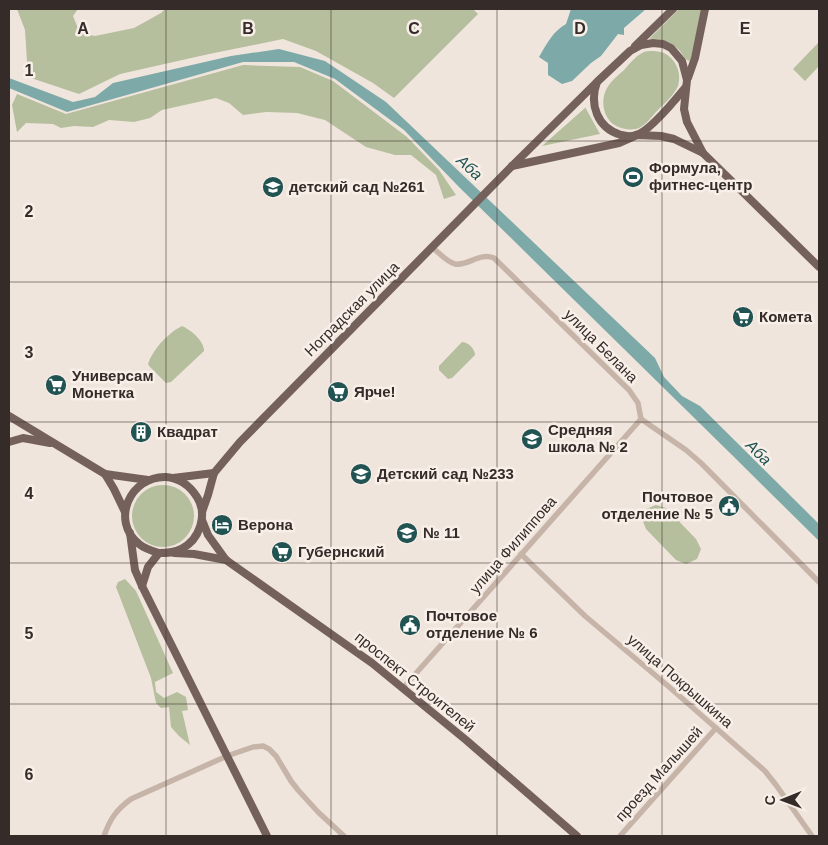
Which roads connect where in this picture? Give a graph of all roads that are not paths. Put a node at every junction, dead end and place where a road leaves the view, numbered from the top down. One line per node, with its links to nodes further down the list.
1 (673, 9): 3 (main road)
2 (705, 9): 5 (main road)
3 (630, 51): 4 (main road); 5 (main road)
4 (598, 81): 6 (main road); 8 (main road, Ноградская улица)
5 (686, 84): 6 (main road); 7 (main road)
6 (637, 136): 7 (main road); 8 (main road)
7 (703, 153): 10 (main road)
8 (512, 166): 9 (main road, Ноградская улица)
9 (432, 248): 12 (street, улица Белана); 15 (main road, Ноградская улица)
10 (819, 267)
11 (9, 416): 14 (main road)
12 (641, 419): 24 (street, улица Филиппова); 26 (street)
13 (9, 442): 14 (main road)
14 (54, 444): 16 (main road)
15 (214, 473): 17 (main road); 20 (main road)
16 (105, 474): 18 (main road); 19 (main road)
17 (172, 478): 18 (main road); 20 (main road)
18 (148, 480): 19 (main road)
19 (126, 512): 21 (main road)
20 (202, 516): 23 (main road); 25 (main road)
21 (130, 534): 22 (main road); 27 (main road)
22 (159, 553): 23 (main road); 27 (main road)
23 (172, 553): 25 (main road)
24 (521, 554): 28 (street, улица Филиппова); 29 (street, улица Покрышкина)
25 (226, 560): 28 (main road, проспект Строителей)
26 (819, 582)
27 (142, 586): 30 (main road)
28 (403, 688): 34 (main road, проспект Строителей)
29 (716, 728): 35 (street, проезд Малышей); 36 (street, улица Покрышкина)
30 (227, 756): 31 (street); 32 (main road); 33 (street)
31 (104, 836)
32 (267, 836)
33 (344, 836)
34 (577, 836)
35 (620, 836)
36 (812, 836)

